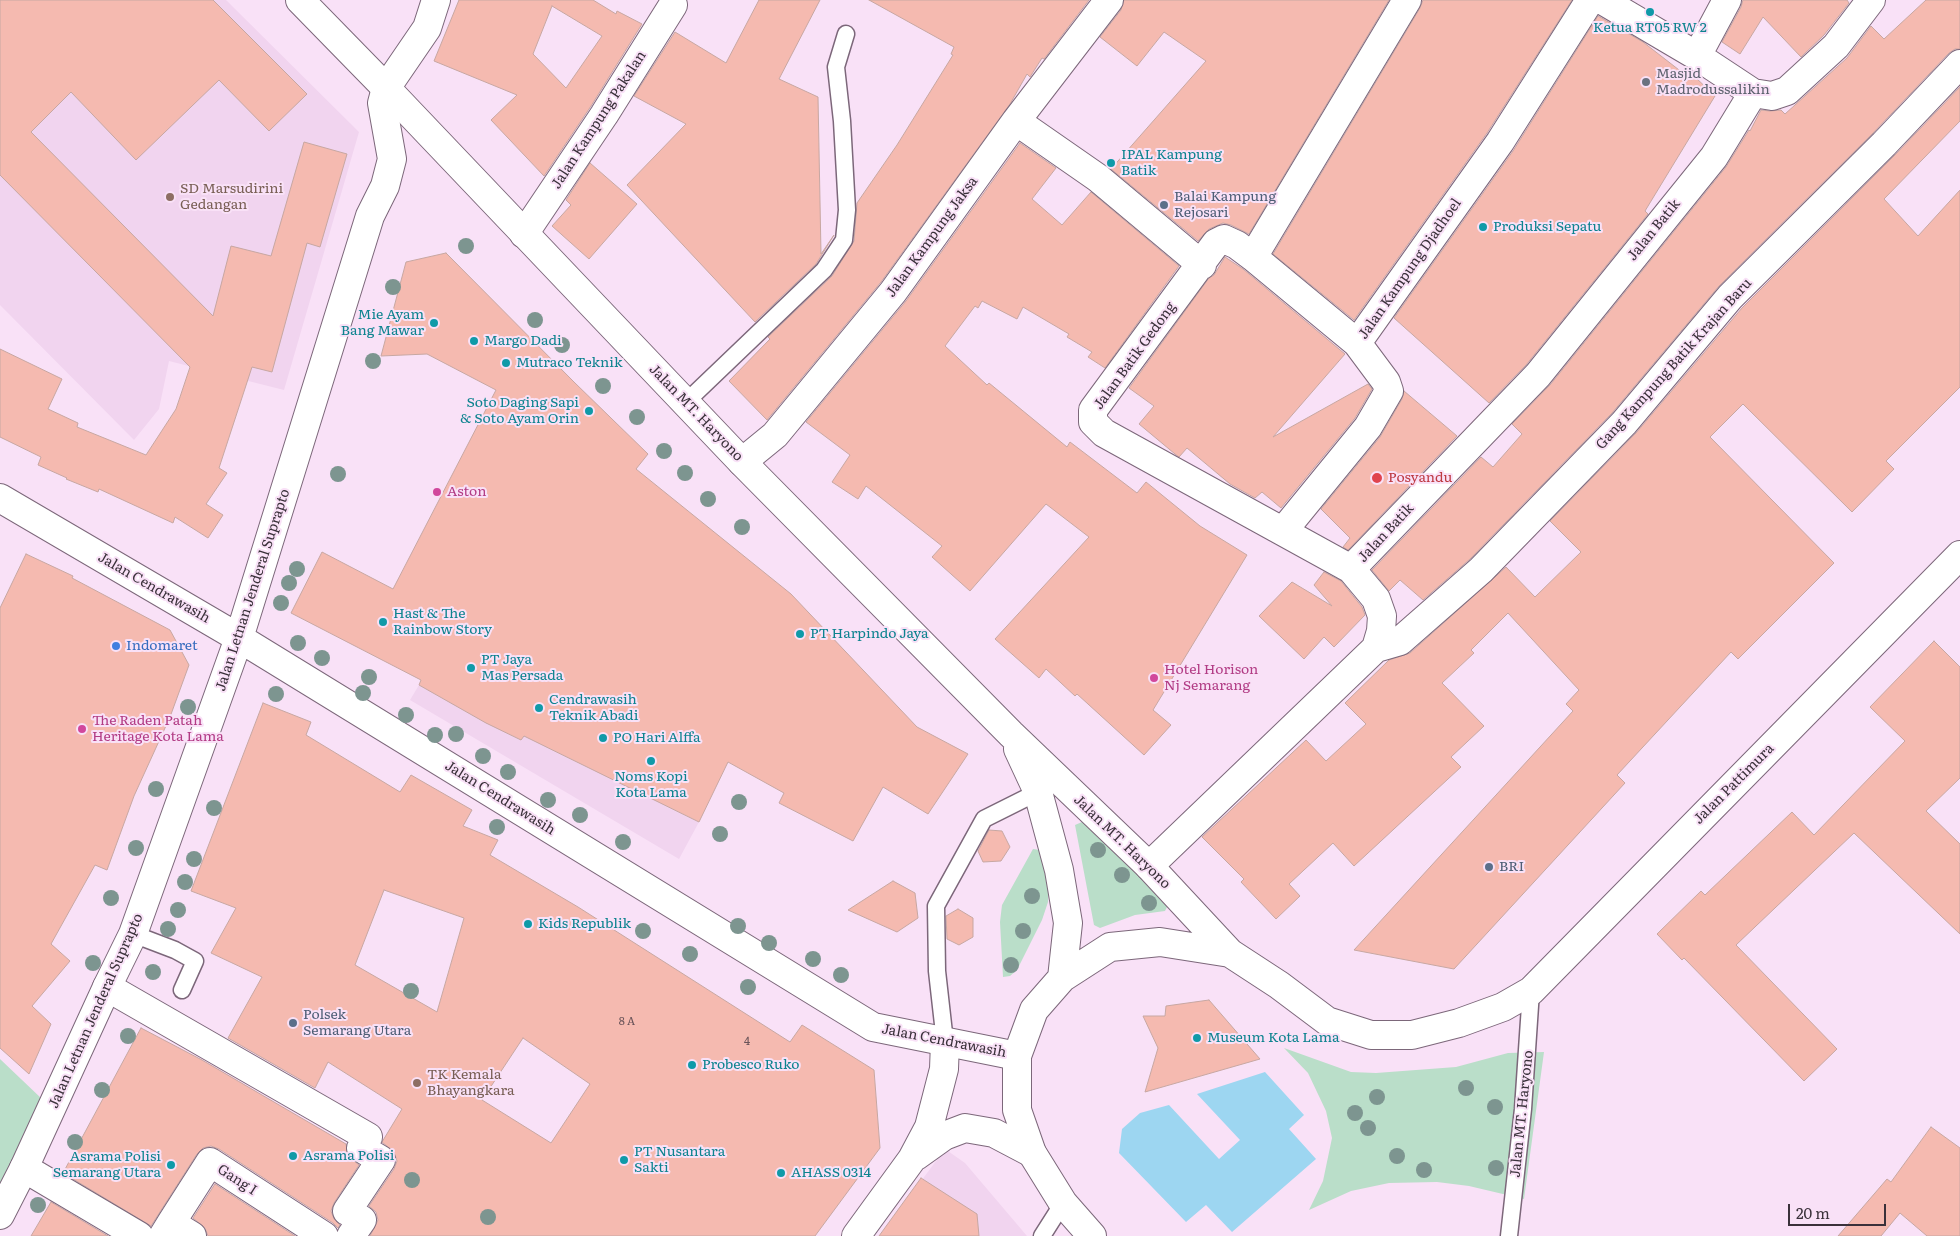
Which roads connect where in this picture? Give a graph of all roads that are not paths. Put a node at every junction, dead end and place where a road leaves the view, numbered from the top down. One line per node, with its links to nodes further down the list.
1 (300, 0): 13 (main road, Jalan MT. Haryono)
2 (436, 0): 13 (main road)
3 (1109, 0): 15 (main road, Jalan Kampung Jaksa)
4 (1407, 0): 17 (main road)
5 (1590, 0): 19 (main road, Jalan Kampung Djadhoel)
6 (1602, 0): 11 (main road)
7 (1727, 0): 11 (main road)
8 (1872, 0): 14 (main road)
9 (673, 5): 16 (main road, Jalan Kampung Pakalan)
10 (846, 34): 20 (lane)
11 (1697, 56): 14 (main road)
12 (1960, 64): 27 (main road, Gang Kampung Batik Krajan Baru)
13 (386, 88): 16 (main road, Jalan MT. Haryono); 26 (main road, Jalan Letnan Jenderal Suprapto)
14 (1754, 93): 25 (main road, Jalan Batik)
15 (1016, 121): 18 (main road); 21 (main road, Jalan Kampung Jaksa)
16 (524, 234): 20 (main road, Jalan MT. Haryono)
17 (1253, 257): 18 (main road, Jalan Batik Gedong); 19 (main road)
18 (1202, 265): 23 (main road, Jalan Batik Gedong)
19 (1357, 343): 23 (main road, Jalan Kampung Djadhoel)
20 (685, 402): 21 (main road, Jalan MT. Haryono)
21 (742, 462): 28 (main road, Jalan MT. Haryono)
22 (0, 498): 26 (main road, Jalan Cendrawasih)
23 (1283, 531): 25 (main road, Jalan Batik Gedong)
24 (1960, 555): 36 (main road, Jalan Pattimura)
25 (1351, 569): 27 (main road, Jalan Batik)
26 (239, 638): 31 (main road, Jalan Letnan Jenderal Suprapto); 37 (main road, Jalan Cendrawasih)
27 (1376, 648): 30 (main road)
28 (1011, 734): 29 (main road, Jalan MT. Haryono); 30 (main road, Jalan MT. Haryono)
29 (1038, 792): 33 (main road, Jalan MT. Haryono); 37 (lane)
30 (1149, 866): 32 (main road, Jalan MT. Haryono)
31 (133, 934): 34 (main road, Jalan Letnan Jenderal Suprapto); 35 (lane)
32 (1230, 953): 33 (main road); 36 (main road, Jalan Pattimura)
33 (1062, 978): 38 (main road)
34 (107, 987): 41 (main road, Jalan Letnan Jenderal Suprapto); 47 (main road)
35 (182, 990)
36 (1531, 991): 51 (lane, Jalan MT. Haryono)
37 (945, 1042): 38 (main road, Jalan Cendrawasih); 40 (main road)
38 (1017, 1056): 39 (main road)
39 (1032, 1153): 40 (main road); 42 (main road)
40 (912, 1159): 48 (main road)
41 (24, 1168): 43 (main road, Jalan Letnan Jenderal Suprapto); 45 (main road)
42 (1063, 1203): 49 (lane); 50 (main road)
43 (2, 1205)
44 (175, 1232): 46 (main road, Gang I)
45 (139, 1236)
46 (324, 1236)
47 (351, 1236)
48 (856, 1236)
49 (1042, 1236)
50 (1092, 1236)
51 (1509, 1236)

